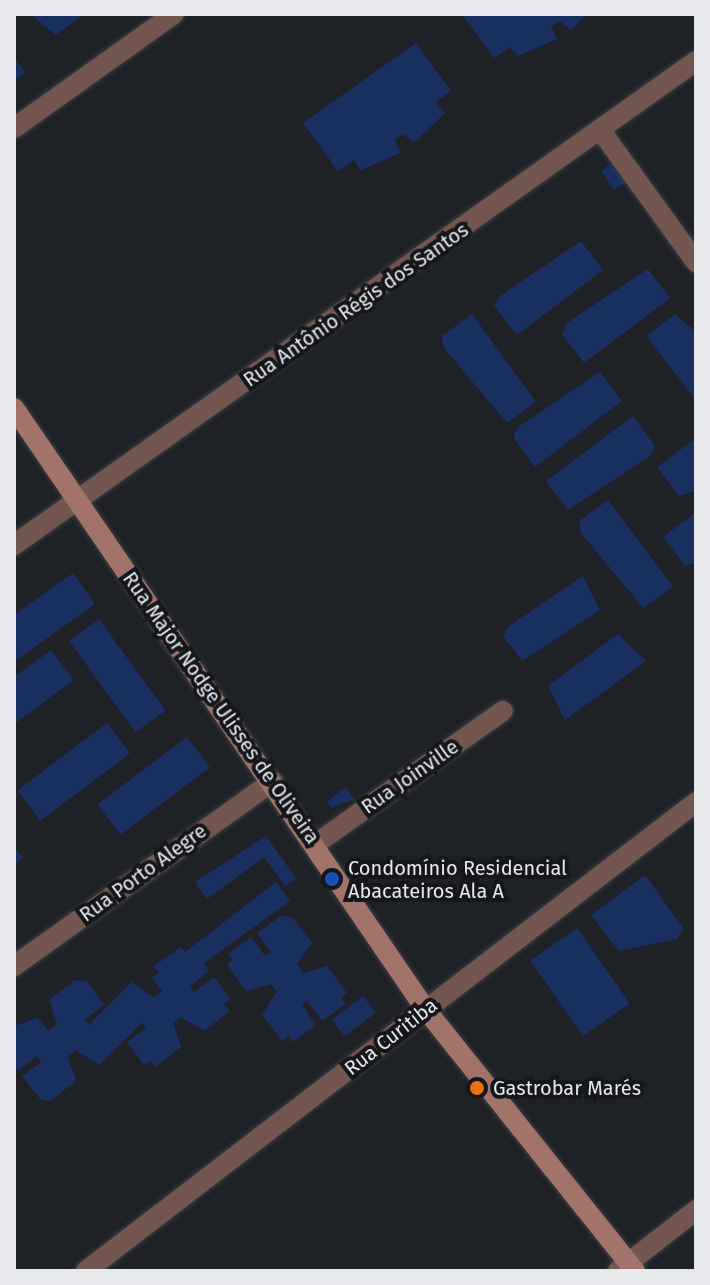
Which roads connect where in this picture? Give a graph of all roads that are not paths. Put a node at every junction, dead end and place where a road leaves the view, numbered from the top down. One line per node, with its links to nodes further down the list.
1 (174, 14): 3 (street)
2 (696, 61): 4 (street, Rua Antônio Régis dos Santos)
3 (14, 128)
4 (601, 131): 5 (street); 7 (street, Rua Antônio Régis dos Santos)
5 (696, 262)
6 (14, 408): 7 (main road, Rua Major Nodge Ulisses de Oliveira)
7 (75, 502): 8 (street, Rua Antônio Régis dos Santos); 10 (main road, Rua Major Nodge Ulisses de Oliveira)
8 (14, 545)
9 (503, 711): 12 (street, Rua Joinville)
10 (273, 781): 12 (main road, Rua Major Nodge Ulisses de Oliveira); 13 (street, Rua Porto Alegre)
11 (696, 802): 14 (street, Rua Curitiba)
12 (317, 843): 14 (main road, Rua Major Nodge Ulisses de Oliveira)
13 (14, 966)
14 (426, 1010): 16 (main road, Rua Major Nodge Ulisses de Oliveira); 17 (street, Rua Curitiba)
15 (696, 1210): 16 (street)
16 (627, 1268)
17 (86, 1271)

